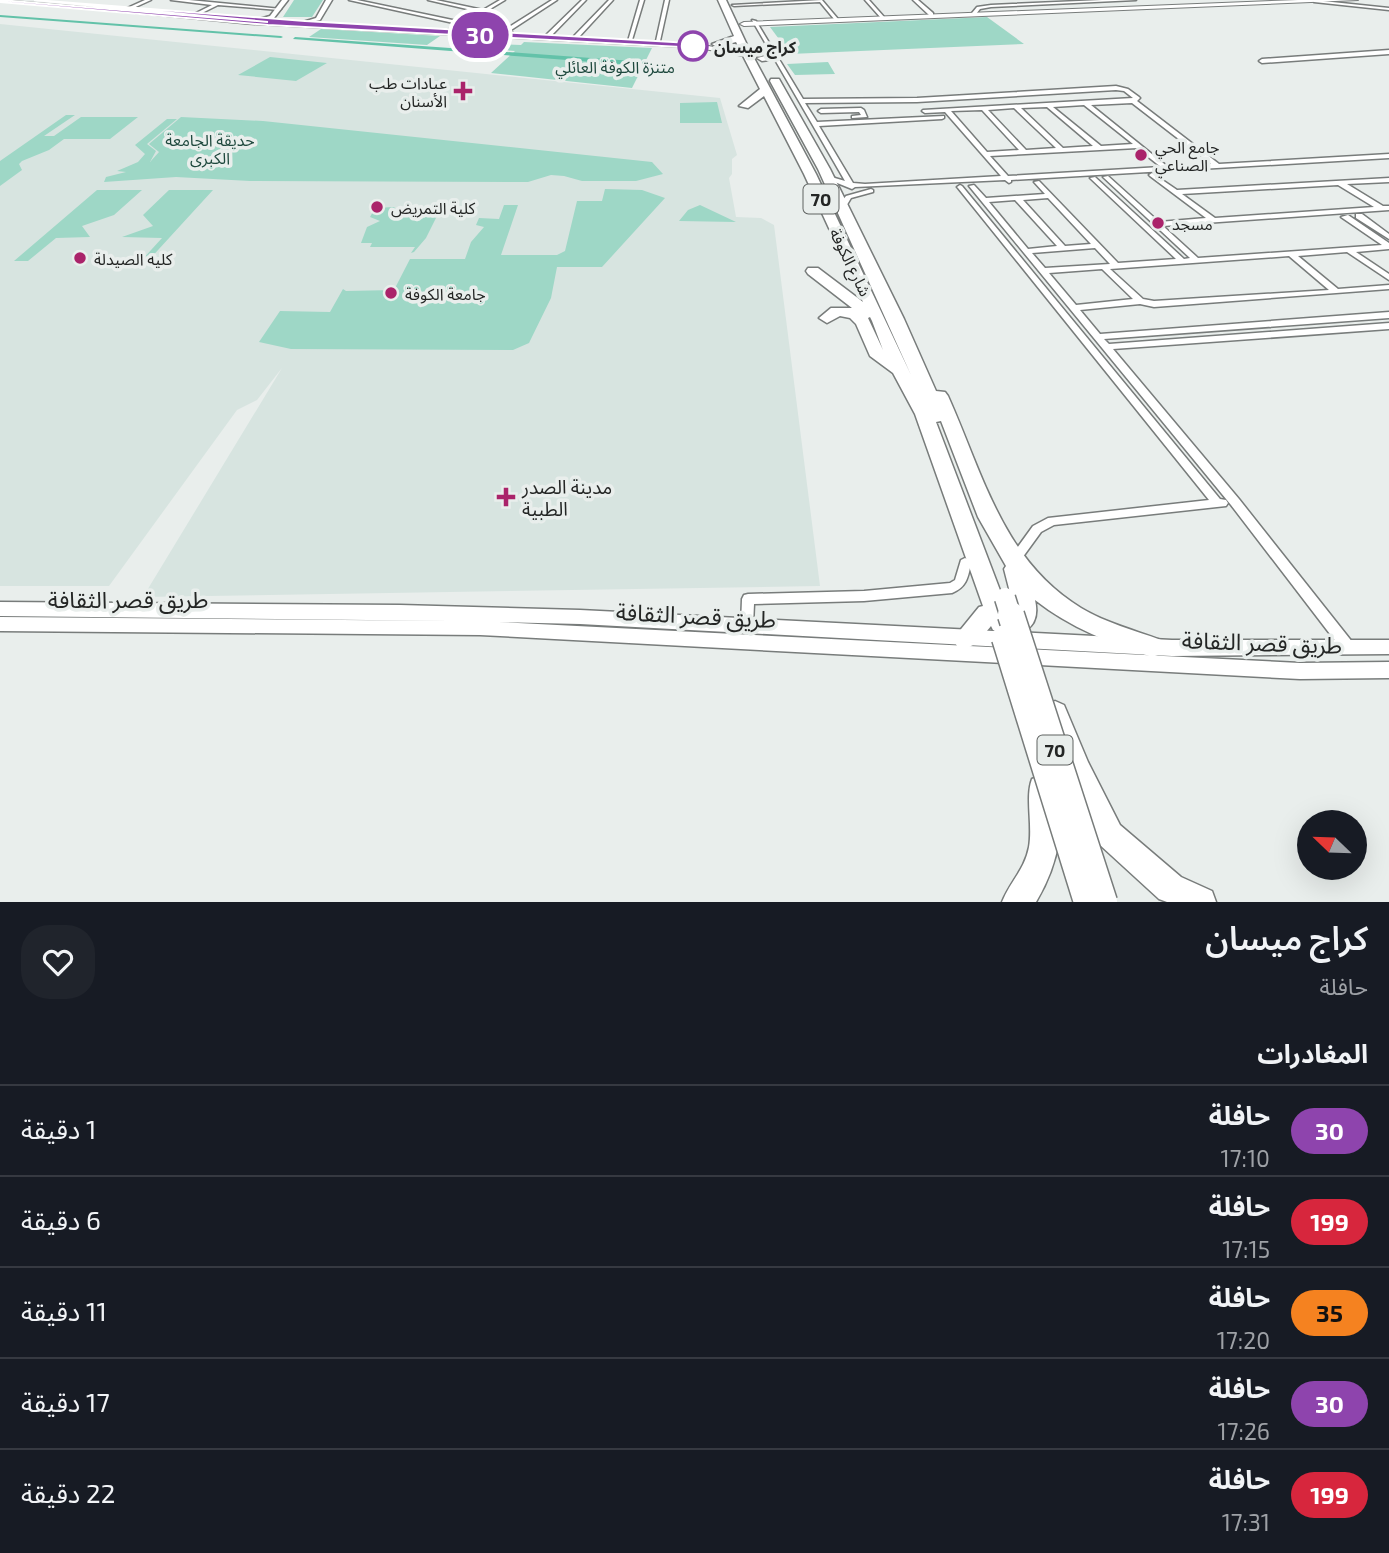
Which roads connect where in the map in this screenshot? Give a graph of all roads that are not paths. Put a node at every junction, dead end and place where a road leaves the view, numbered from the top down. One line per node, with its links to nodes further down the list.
1 (149, 0): 39 (street)
2 (173, 0): 3 (street)
3 (182, 0): 30 (street)
4 (246, 0): 36 (street)
5 (285, 0): 40 (street)
6 (330, 0): 51 (street)
7 (351, 0): 33 (street)
8 (386, 0): 33 (street)
9 (430, 0): 41 (street)
10 (502, 0): 41 (street)
11 (555, 0): 56 (street)
12 (584, 0): 57 (street)
13 (611, 0): 58 (street)
14 (642, 0): 60 (street)
15 (667, 0): 61 (street)
16 (867, 0): 46 (street)
17 (915, 0): 45 (street)
18 (925, 0): 43 (street)
19 (1022, 0): 34 (street)
20 (1122, 0): 21 (street); 32 (street)
21 (1134, 0)
22 (1287, 0): 35 (main road)
23 (1354, 0): 27 (main road)
24 (1366, 0): 38 (street)
25 (0, 1): 28 (main road)
26 (820, 1): 31 (street); 49 (street)
27 (1314, 1): 35 (main road); 38 (street)
28 (38, 2): 29 (main road)
29 (55, 2): 39 (main road); 55 (main road)
30 (214, 2): 36 (street); 44 (street)
31 (729, 2): 59 (highway, شارع الكوفة / 70)
32 (1082, 2): 34 (street); 37 (street)
33 (371, 4): 53 (street)
34 (1028, 4): 42 (street)
35 (1198, 5): 37 (main road); 48 (main road)
36 (241, 6): 40 (street)
37 (1092, 8): 42 (main road)
38 (1389, 8)
39 (127, 9): 44 (main road)
40 (277, 11): 50 (street); 52 (street)
41 (483, 11): 53 (street)
42 (974, 13): 43 (main road)
43 (941, 14): 45 (main road)
44 (196, 15): 50 (main road)
45 (931, 15): 48 (main road)
46 (883, 16): 47 (main road); 49 (main road)
47 (895, 17): 48 (main road); 59 (main road)
48 (910, 17)
49 (835, 18): 59 (main road)
50 (261, 20): 52 (main road)
51 (321, 21): 52 (main road); 54 (main road)
52 (284, 22)
53 (460, 25): 54 (street); 56 (street)
54 (450, 31): 55 (main road)
55 (467, 33): 56 (main road); 63 (main road)
56 (508, 33): 57 (main road)
57 (548, 36): 58 (main road)
58 (576, 37): 60 (main road)
59 (750, 38): 62 (highway); 63 (main road); 66 (highway, شارع الكوفة / 70); 76 (highway, شارع الكوفة / 70)
60 (630, 40): 61 (main road)
61 (658, 41): 63 (main road)
62 (717, 44): 63 (main road)
63 (700, 45)
64 (1389, 52): 65 (street)
65 (1262, 61)
66 (766, 89): 71 (highway); 76 (highway, شارع الكوفة / 70)
67 (917, 100): 68 (street); 75 (street); 76 (street)
68 (1133, 101): 69 (street); 85 (street)
69 (1085, 103): 70 (street); 79 (street)
70 (1048, 105): 72 (street); 80 (street)
71 (744, 106)
72 (1016, 107): 73 (street); 81 (street)
73 (983, 108): 74 (street); 82 (street)
74 (947, 110): 75 (street); 77 (street)
75 (925, 111): 78 (street)
76 (803, 116): 76 (street); 78 (street); 89 (highway, شارع الكوفة / 70); 95 (street); 133 (highway, شارع الكوفة / 70)
77 (953, 117): 78 (street); 83 (street)
78 (931, 118)
79 (1139, 146): 80 (street); 86 (street)
80 (1099, 148): 81 (street)
81 (1061, 150): 82 (street)
82 (1024, 152): 83 (street)
83 (986, 154): 92 (street)
84 (1389, 158): 85 (street); 87 (street)
85 (1218, 166): 86 (street)
86 (1167, 169): 92 (street)
87 (1152, 175): 88 (street); 98 (street)
88 (1106, 177): 90 (street); 108 (street)
89 (828, 178): 95 (street); 103 (highway, شارع الكوفة / 70)
90 (1093, 178): 93 (street); 110 (street)
91 (1389, 180): 94 (street)
92 (1009, 181): 93 (street); 95 (street); 96 (street)
93 (1037, 182): 100 (street)
94 (1341, 184): 98 (street); 104 (street)
95 (850, 185): 99 (street)
96 (972, 186): 97 (street); 102 (street)
97 (960, 187): 99 (street); 127 (street)
98 (1178, 192): 107 (street)
99 (856, 193): 103 (street)
100 (1050, 196): 101 (street); 112 (street)
101 (1017, 198): 102 (street); 114 (street)
102 (984, 200): 116 (street)
103 (842, 206): 137 (highway, شارع الكوفة / 70)
104 (1385, 209): 107 (street)
105 (1359, 216): 111 (street)
106 (1345, 217): 113 (street)
107 (1213, 220): 108 (street)
108 (1157, 223): 109 (street)
109 (1167, 233): 110 (street); 118 (street)
110 (1153, 234): 119 (street)
111 (1389, 236)
112 (1097, 246): 114 (street); 120 (street)
113 (1389, 246): 115 (street)
114 (1063, 248): 116 (street)
115 (1349, 250): 117 (street); 124 (street)
116 (1026, 251): 123 (street)
117 (1291, 254): 118 (street); 126 (street)
118 (1196, 260): 119 (street)
119 (1182, 261): 120 (street)
120 (1116, 266): 121 (street)
121 (1104, 267): 123 (street); 129 (street)
122 (813, 271): 133 (highway)
123 (1042, 271): 128 (street)
124 (1389, 278)
125 (1389, 287): 126 (street)
126 (1336, 292): 129 (street)
127 (1051, 298): 128 (street); 139 (street)
128 (1065, 298): 130 (street)
129 (1140, 301): 130 (street)
130 (1073, 308): 135 (street)
131 (1389, 315): 135 (street)
132 (827, 318): 137 (highway)
133 (880, 321): 137 (highway, شارع الكوفة / 70)
134 (1389, 326): 136 (street)
135 (1098, 337): 136 (street)
136 (1106, 347): 138 (street)
137 (915, 385): 140 (highway, شارع الكوفة / 70); 141 (highway); 142 (highway)
138 (1235, 502): 139 (street); 150 (street)
139 (1218, 503): 141 (street)
140 (970, 528): 144 (highway, 70); 153 (highway, 70, bridge)
141 (1012, 562): 144 (highway); 149 (highway)
142 (965, 563): 144 (highway); 147 (street)
143 (0, 609): 146 (street, طريق قصر الثقافة)
144 (994, 619): 148 (highway); 153 (highway, 70, bridge)
145 (0, 624): 146 (street, طريق قصر الثقافة)
146 (579, 625): 147 (street, طريق قصر الثقافة); 155 (street, طريق قصر الثقافة)
147 (747, 625): 148 (street, طريق قصر الثقافة)
148 (965, 639): 149 (street, طريق قصر الثقافة)
149 (1152, 647): 151 (street, طريق قصر الثقافة)
150 (1348, 647): 151 (street, طريق قصر الثقافة); 152 (street, طريق قصر الثقافة)
151 (1288, 648): 155 (street)
152 (1389, 648)
153 (1021, 664): 156 (highway, bridge); 157 (highway, 70, bridge); 158 (highway, 70, bridge); 159 (highway)
154 (1389, 670): 155 (street, طريق قصر الثقافة)
155 (1300, 671)
156 (1017, 902)
157 (1087, 902)
158 (1104, 902)
159 (1200, 902)

